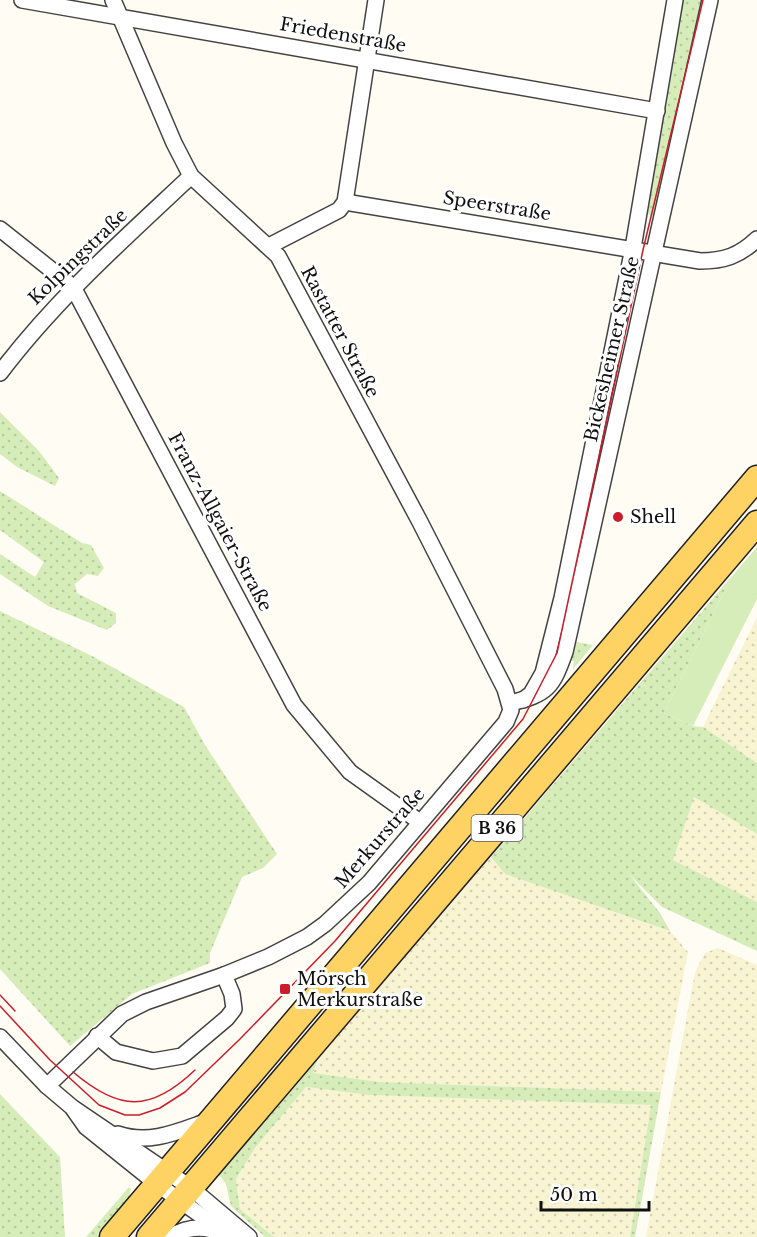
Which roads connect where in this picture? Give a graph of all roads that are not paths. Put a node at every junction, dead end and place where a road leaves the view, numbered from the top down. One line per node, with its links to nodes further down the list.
1 (22, 0): 6 (street, Friedenstraße)
2 (113, 0): 6 (street, Rastatter Straße)
3 (376, 0): 7 (street)
4 (675, 0): 8 (street, Bickesheimer Straße)
5 (710, 0): 14 (street, Bickesheimer Straße)
6 (120, 16): 7 (street, Friedenstraße); 9 (street, Rastatter Straße)
7 (366, 59): 8 (street, Friedenstraße); 10 (street)
8 (657, 111): 14 (street, Bickesheimer Straße)
9 (191, 176): 13 (street, Rastatter Straße); 15 (street, Kolpingstraße)
10 (345, 202): 13 (street); 14 (street, Speerstraße)
11 (0, 229): 15 (street, Franz-Allgaier-Straße)
12 (757, 239): 14 (street, Speerstraße)
13 (269, 246): 19 (street, Rastatter Straße)
14 (643, 250): 19 (street, Bickesheimer Straße); 19 (street, Bickesheimer Straße)
15 (73, 287): 16 (street, Kolpingstraße); 20 (street, Franz-Allgaier-Straße)
16 (0, 373)
17 (757, 478): 26 (main road, B 36)
18 (757, 523): 29 (main road, B 36)
19 (523, 700): 20 (street, Merkurstraße)
20 (420, 822): 21 (street, Merkurstraße)
21 (224, 975): 22 (street, Merkurstraße); 22 (street)
22 (97, 1036): 24 (street, Merkurstraße)
23 (0, 1037): 24 (street)
24 (46, 1086): 25 (street)
25 (73, 1108): 27 (street); 28 (street)
26 (211, 1120): 27 (street); 28 (main road, B 36)
27 (110, 1131): 28 (street)
28 (162, 1177): 29 (street); 30 (main road, B 36)
29 (185, 1194): 31 (main road, B 36); 33 (street); 34 (street)
30 (112, 1237)
31 (149, 1237)
32 (170, 1237): 33 (street)
33 (231, 1237)
34 (249, 1237)

